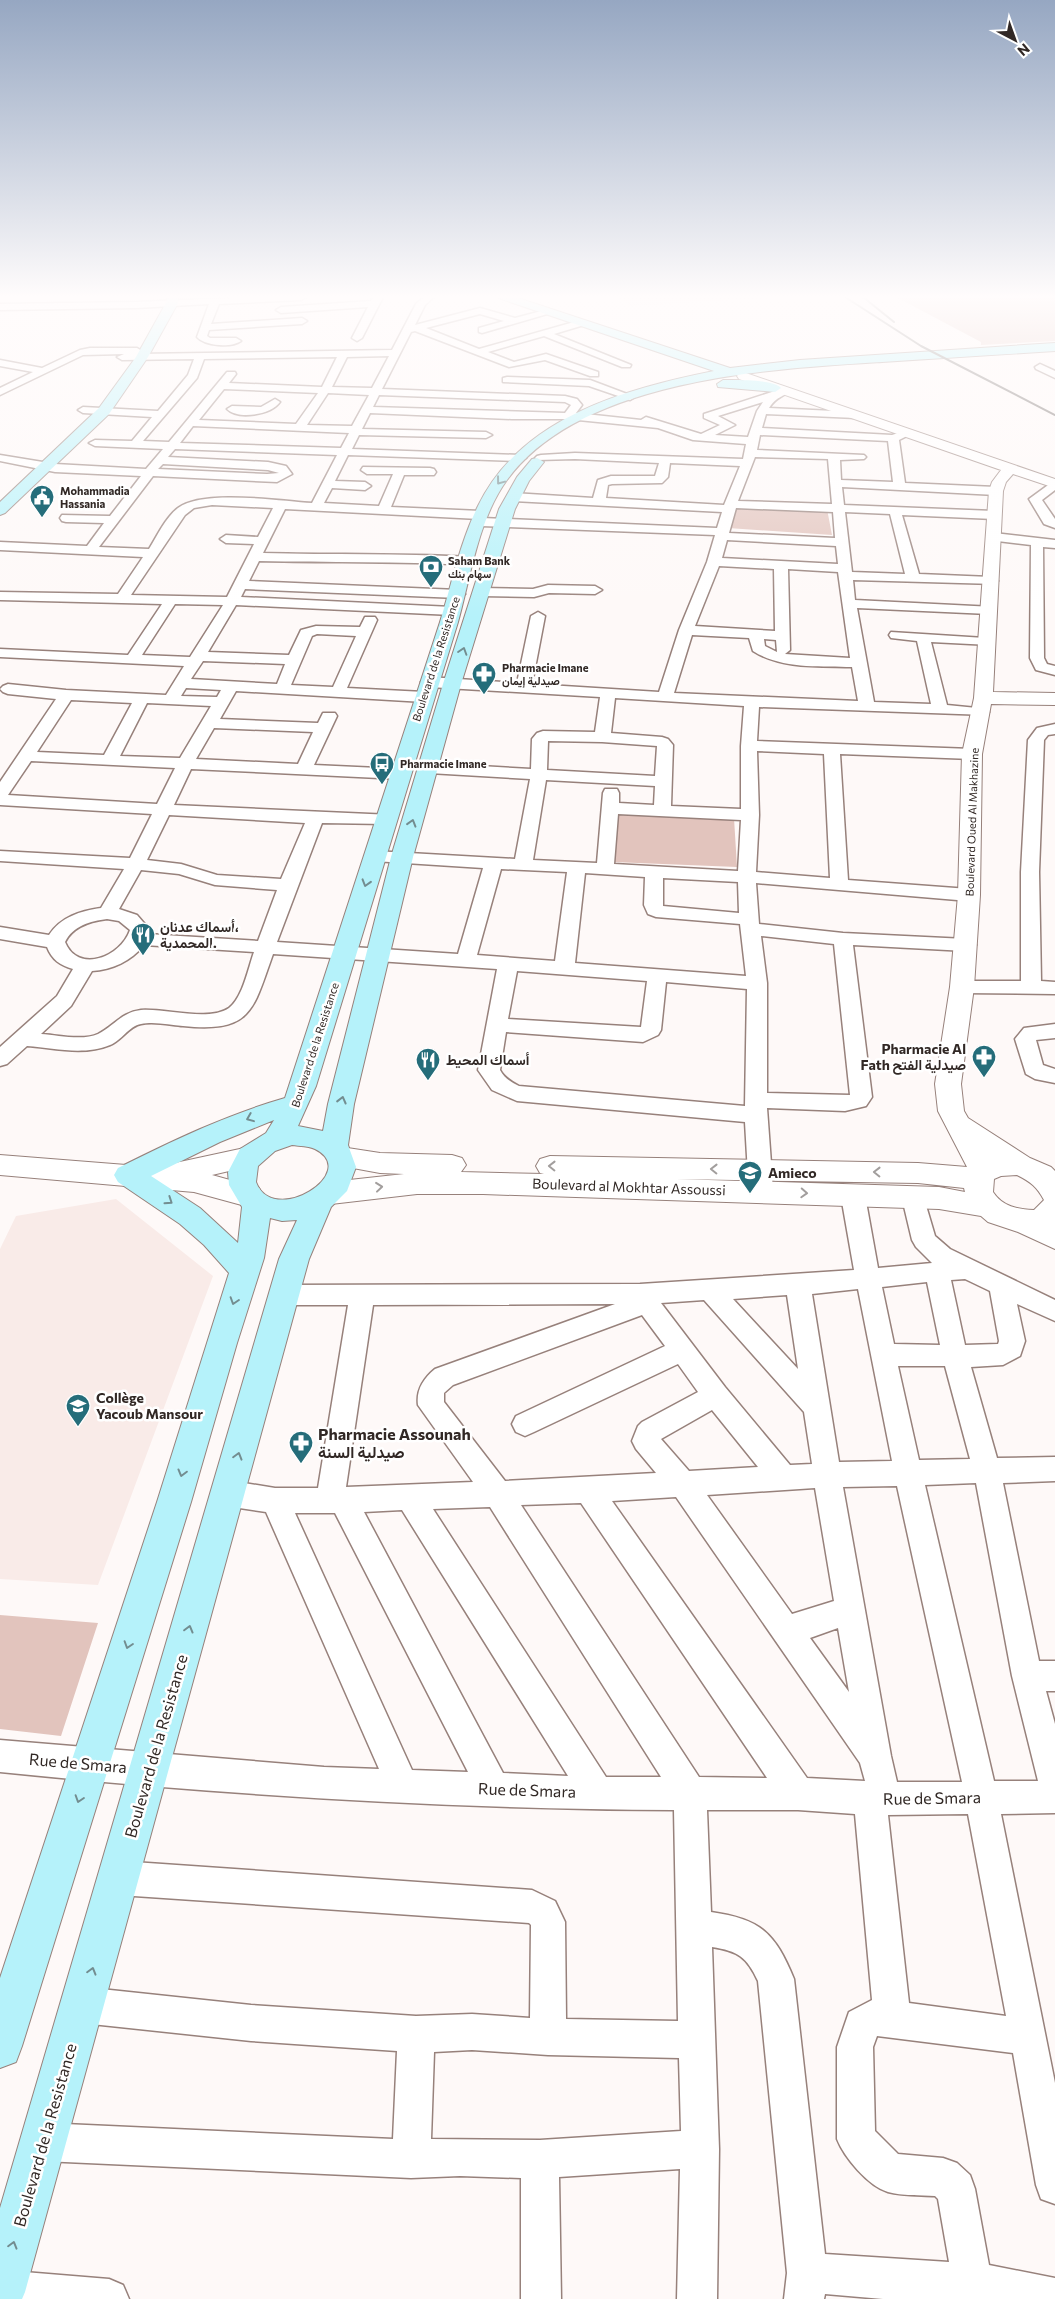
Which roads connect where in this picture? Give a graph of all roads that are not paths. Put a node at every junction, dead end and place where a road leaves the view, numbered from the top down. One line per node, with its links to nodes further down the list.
1 (109, 404): 18 (main road)
2 (175, 404): 21 (street)
3 (207, 404): 16 (street)
4 (276, 404): 16 (street)
5 (317, 404): 29 (street)
6 (368, 404): 17 (street)
7 (434, 404): 20 (street)
8 (576, 404): 23 (street)
9 (621, 404): 23 (main road, Boulevard de la Resistance)
10 (624, 404): 25 (main road, Boulevard de la Resistance)
11 (628, 404): 27 (street)
12 (742, 404): 28 (street)
13 (767, 404): 19 (street)
14 (821, 404): 22 (street)
15 (87, 405): 18 (street); 26 (main road)
16 (204, 408): 24 (street)
17 (365, 410): 20 (street); 30 (street)
18 (104, 411): 21 (street); 54 (main road)
19 (762, 411): 22 (street); 41 (street)
20 (429, 413): 23 (street); 32 (street)
21 (159, 415): 24 (street); 39 (street)
22 (856, 415): 31 (street)
23 (573, 416): 25 (street); 48 (main road, Boulevard de la Resistance)
24 (193, 420): 29 (street); 40 (street)
25 (599, 420): 27 (street); 49 (main road, Boulevard de la Resistance)
26 (74, 421)
27 (658, 425): 35 (street)
28 (728, 425): 35 (street); 37 (street)
29 (300, 427): 30 (street)
30 (356, 431): 32 (street); 42 (street)
31 (907, 433): 36 (street); 55 (street)
32 (416, 434): 33 (street)
33 (464, 435): 34 (street); 45 (street)
34 (486, 435)
35 (696, 437): 37 (street)
36 (893, 438): 41 (street); 64 (street)
37 (735, 440): 41 (street)
38 (95, 443): 39 (street)
39 (135, 444): 40 (street)
40 (174, 444): 42 (street); 51 (street)
41 (751, 447): 46 (street); 52 (street); 72 (street)
42 (347, 451): 44 (street); 61 (street)
43 (39, 453): 53 (main road)
44 (439, 455): 45 (street); 59 (street)
45 (460, 456): 48 (street)
46 (834, 456): 47 (street); 60 (street)
47 (860, 457)
48 (520, 458): 79 (main road, Boulevard de la Resistance, one-way to 79)
49 (541, 458): 52 (street); 66 (main road, Boulevard de la Resistance)
50 (1, 459): 53 (street)
51 (160, 460): 57 (street); 57 (street)
52 (665, 460): 68 (street)
53 (27, 464): 54 (street); 58 (main road)
54 (46, 467): 57 (street); 75 (main road)
55 (1009, 469): 62 (street); 65 (street, Boulevard Oued Al Makhazine)
56 (368, 470): 59 (street)
57 (149, 473): 80 (street)
58 (15, 474)
59 (398, 477): 74 (street)
60 (835, 483): 64 (street); 73 (street)
61 (327, 484): 63 (street); 71 (street)
62 (1055, 484): 67 (street)
63 (365, 486)
64 (900, 487): 65 (street)
65 (996, 491): 77 (street, Boulevard Oued Al Makhazine)
66 (513, 498): 68 (street); 81 (main road, Boulevard de la Resistance)
67 (1035, 498): 70 (street); 82 (street)
68 (599, 501): 72 (street)
69 (281, 504): 71 (street); 86 (street); 92 (street)
70 (1055, 505)
71 (317, 506): 74 (street)
72 (730, 506): 73 (street); 83 (street)
73 (839, 508): 76 (street); 87 (street)
74 (384, 509): 79 (street)
75 (0, 510)
76 (895, 511): 77 (street); 99 (street)
77 (994, 515): 84 (street, Boulevard Oued Al Makhazine)
78 (66, 518): 80 (street)
79 (480, 518): 81 (street); 95 (main road, Boulevard de la Resistance)
80 (114, 520): 91 (street)
81 (504, 522): 83 (street); 104 (main road, Boulevard de la Resistance)
82 (1055, 524)
83 (722, 534): 87 (street); 96 (street)
84 (994, 537): 88 (street); 100 (street, Boulevard Oued Al Makhazine)
85 (226, 539): 86 (street)
86 (263, 541): 93 (street)
87 (842, 542): 98 (street)
88 (1037, 542): 89 (street); 128 (street)
89 (1055, 544)
90 (0, 546): 91 (street)
91 (91, 549): 92 (street)
92 (152, 553): 106 (street)
93 (254, 557): 94 (street); 101 (street)
94 (387, 558): 95 (street); 102 (street)
95 (467, 561): 109 (main road, Boulevard de la Resistance)
96 (714, 562): 97 (street); 114 (street)
97 (780, 566): 98 (street); 118 (street)
98 (845, 572): 99 (street); 110 (street)
99 (913, 578): 100 (street)
100 (991, 580): 112 (street, Boulevard Oued Al Makhazine)
101 (239, 585): 102 (street); 108 (street)
102 (376, 590): 109 (street)
103 (595, 590): 104 (street)
104 (481, 592): 131 (main road, Boulevard de la Resistance, one-way to 104)
105 (0, 596): 106 (street)
106 (122, 598): 107 (street)
107 (170, 600): 108 (street); 124 (street)
108 (232, 601): 111 (street); 125 (street)
109 (455, 603): 111 (street); 135 (main road, Boulevard de la Resistance)
110 (850, 604): 112 (street); 127 (street)
111 (375, 608): 115 (street)
112 (988, 610): 120 (street, Boulevard Oued Al Makhazine)
113 (538, 616): 133 (street)
114 (686, 630): 116 (street); 139 (street)
115 (364, 632): 126 (street); 136 (street)
116 (756, 635): 118 (street); 123 (street)
117 (896, 635): 119 (street)
118 (782, 636): 123 (street)
119 (923, 637): 120 (street); 147 (street)
120 (985, 642): 145 (street, Boulevard Oued Al Makhazine)
121 (0, 653): 122 (street)
122 (32, 655): 124 (street); 129 (street)
123 (788, 658): 127 (street)
124 (132, 659): 125 (street)
125 (195, 659): 126 (street); 130 (street)
126 (294, 660): 134 (street)
127 (858, 663): 146 (street)
128 (1055, 671)
129 (10, 681): 138 (street)
130 (180, 683): 132 (street); 142 (street)
131 (452, 684): 133 (street); 135 (street); 159 (main road, Boulevard de la Resistance)
132 (231, 686): 134 (street); 143 (street)
133 (524, 687): 137 (street)
134 (282, 689): 136 (street)
135 (426, 690): 136 (street); 161 (main road, Boulevard de la Resistance)
136 (338, 692)
137 (608, 693): 139 (street); 150 (street)
138 (66, 695): 140 (street); 156 (street)
139 (665, 696): 144 (street)
140 (142, 699): 142 (street); 157 (street)
141 (1055, 699): 145 (street)
142 (171, 700): 143 (street)
143 (222, 702): 148 (street)
144 (752, 702): 146 (street); 151 (street)
145 (982, 705): 147 (street); 154 (street, Boulevard Oued Al Makhazine)
146 (868, 707): 147 (street)
147 (940, 709)
148 (210, 722): 158 (street); 160 (street)
149 (1055, 729): 153 (street)
150 (602, 737): 162 (street); 164 (street)
151 (749, 746): 152 (street); 170 (street)
152 (832, 750): 154 (street); 184 (street)
153 (1036, 753): 155 (street); 203 (street)
154 (972, 754): 185 (street, Boulevard Oued Al Makhazine)
155 (1055, 754)
156 (27, 756): 157 (street); 165 (street)
157 (108, 760): 158 (street)
158 (185, 764): 160 (street); 168 (street)
159 (429, 768): 162 (street); 175 (main road, Boulevard de la Resistance, one-way to 159)
160 (303, 770): 161 (street)
161 (400, 774): 172 (main road, Boulevard de la Resistance)
162 (539, 776): 163 (street); 178 (street)
163 (612, 780): 164 (street); 167 (street)
164 (664, 782): 169 (street)
165 (0, 795)
166 (0, 800): 168 (street)
167 (610, 808): 169 (street); 180 (street)
168 (164, 810): 171 (street); 177 (street)
169 (662, 810): 170 (street)
170 (750, 815): 182 (street)
171 (316, 818): 172 (street); 183 (street)
172 (386, 819): 174 (main road, Boulevard de la Resistance)
173 (0, 856): 177 (street)
174 (374, 856): 175 (street); 194 (main road, Boulevard de la Resistance, one-way to 194)
175 (402, 857): 176 (street); 195 (main road, Boulevard de la Resistance)
176 (494, 862): 178 (street); 196 (street)
177 (136, 864): 183 (street); 186 (street)
178 (523, 865): 179 (street)
179 (576, 868): 180 (street); 199 (street)
180 (605, 870): 181 (street)
181 (654, 872): 182 (street); 187 (street)
182 (746, 877): 184 (street); 187 (street)
183 (288, 884): 193 (street)
184 (839, 884): 185 (street)
185 (969, 895): 192 (street, Boulevard Oued Al Makhazine)
186 (107, 913): 189 (street); 191 (street)
187 (750, 924): 190 (street); 201 (street)
188 (0, 933): 191 (street)
189 (139, 939): 193 (street); 198 (street)
190 (843, 939): 192 (street); 211 (street)
191 (55, 942): 198 (street)
192 (966, 945): 202 (street, Boulevard Oued Al Makhazine)
193 (267, 947): 194 (street); 207 (street)
194 (345, 952): 195 (street); 210 (main road, Boulevard de la Resistance)
195 (377, 955): 196 (street); 214 (main road, Boulevard de la Resistance, one-way to 195)
196 (466, 961): 197 (street)
197 (508, 964): 199 (street); 205 (street)
198 (85, 965): 207 (street)
199 (564, 969): 200 (street)
200 (657, 976): 201 (street); 205 (street)
201 (757, 983): 211 (street)
202 (962, 987): 203 (street); 212 (street, Boulevard Oued Al Makhazine)
203 (1031, 987): 204 (street)
204 (1055, 988)
205 (497, 1025): 211 (street)
206 (1055, 1031): 209 (street)
207 (22, 1039): 208 (street)
208 (0, 1059)
209 (1055, 1076)
210 (296, 1104): 213 (main road, Boulevard de la Resistance); 217 (main road, one-way to 217)
211 (756, 1107): 221 (street)
212 (961, 1131): 218 (street, Boulevard Oued Al Makhazine); 220 (street); 222 (street)
213 (276, 1139): 214 (main road); 215 (main road)
214 (338, 1152): 221 (street, Boulevard al Mokhtar Assoussi, one-way to 214); 224 (main road)
215 (249, 1157): 219 (street); 225 (main road)
216 (0, 1165): 217 (street)
217 (128, 1175): 219 (street); 231 (main road, one-way to 231)
218 (980, 1176): 220 (street); 222 (street, Boulevard al Mokhtar Assoussi); 226 (street, Boulevard Oued Al Makhazine)
219 (159, 1177): 225 (street)
220 (1043, 1177)
221 (761, 1180): 222 (street, Boulevard al Mokhtar Assoussi, one-way to 221); 223 (street, Boulevard al Mokhtar Assoussi, one-way to 223); 224 (street, Boulevard al Mokhtar Assoussi, one-way to 221)
222 (916, 1185): 223 (street, Boulevard al Mokhtar Assoussi); 226 (street, Boulevard al Mokhtar Assoussi); 230 (street)
223 (853, 1196): 233 (street)
224 (325, 1198): 225 (main road); 237 (main road, Boulevard de la Resistance)
225 (253, 1199): 231 (main road)
226 (986, 1206): 228 (street)
227 (1055, 1206): 228 (street)
228 (1025, 1222): 229 (street)
229 (1055, 1238)
230 (966, 1268): 232 (street); 235 (street)
231 (244, 1270): 264 (main road, one-way to 264)
232 (937, 1272): 233 (street); 243 (street)
233 (867, 1278): 234 (street); 242 (street)
234 (798, 1285): 236 (street); 245 (street)
235 (1001, 1285): 240 (street); 243 (street)
236 (710, 1290): 239 (street); 245 (street)
237 (286, 1294): 238 (street); 254 (main road, Boulevard de la Resistance, one-way to 237)
238 (362, 1295): 239 (street); 257 (street)
239 (643, 1298): 241 (street); 255 (street)
240 (1055, 1311)
241 (682, 1350): 244 (street); 246 (street)
242 (883, 1355): 243 (street); 249 (street)
243 (955, 1356): 248 (street)
244 (716, 1394): 251 (street); 252 (street)
245 (817, 1408): 250 (street)
246 (525, 1424)
247 (1055, 1469): 248 (street)
248 (987, 1472): 249 (street); 261 (street)
249 (908, 1474): 250 (street); 273 (street)
250 (828, 1475): 251 (street); 259 (street)
251 (784, 1478): 252 (street)
252 (683, 1484): 253 (street); 260 (street)
253 (588, 1490): 255 (street); 271 (street)
254 (226, 1493): 258 (street); 265 (main road, Boulevard de la Resistance, one-way to 254)
255 (498, 1494): 256 (street); 269 (street)
256 (410, 1498): 257 (street); 270 (street)
257 (337, 1500): 258 (street); 268 (street)
258 (275, 1501): 267 (street)
259 (850, 1610): 260 (street); 263 (street)
260 (785, 1630): 263 (street)
261 (1041, 1676): 266 (street)
262 (0, 1756): 264 (street, Rue de Smara)
263 (875, 1756): 274 (street)
264 (90, 1765): 265 (street, Rue de Smara); 283 (main road, one-way to 283)
265 (151, 1769): 267 (street, Rue de Smara); 275 (main road, Boulevard de la Resistance)
266 (1055, 1785)
267 (403, 1786): 268 (street, Rue de Smara)
268 (494, 1789): 270 (street, Rue de Smara)
269 (690, 1792): 270 (street, Rue de Smara); 271 (street, Rue de Smara); 276 (street)
270 (598, 1793)
271 (798, 1794): 274 (street, Rue de Smara)
272 (1055, 1797): 273 (street, Rue de Smara)
273 (982, 1798): 274 (street, Rue de Smara); 281 (street)
274 (878, 1799): 278 (street)
275 (119, 1878): 277 (main road, Boulevard de la Resistance, one-way to 275); 280 (street)
276 (695, 1928): 282 (street); 290 (street)
277 (82, 2005): 279 (street); 284 (main road, Boulevard de la Resistance)
278 (897, 2020): 281 (street); 289 (street)
279 (416, 2034): 280 (street); 286 (street)
280 (548, 2037): 282 (street)
281 (1027, 2037): 288 (street)
282 (697, 2040): 285 (street)
283 (0, 2046)
284 (43, 2142): 286 (street); 292 (main road, Boulevard de la Resistance, one-way to 284)
285 (700, 2149): 287 (street); 296 (street)
286 (411, 2159): 287 (street)
287 (540, 2159): 295 (street)
288 (1055, 2185)
289 (972, 2282): 291 (street); 293 (street)
290 (805, 2286): 291 (street)
291 (926, 2290)
292 (0, 2291): 294 (street)
293 (1055, 2298)
294 (109, 2299)
295 (541, 2299)
296 (698, 2299)

